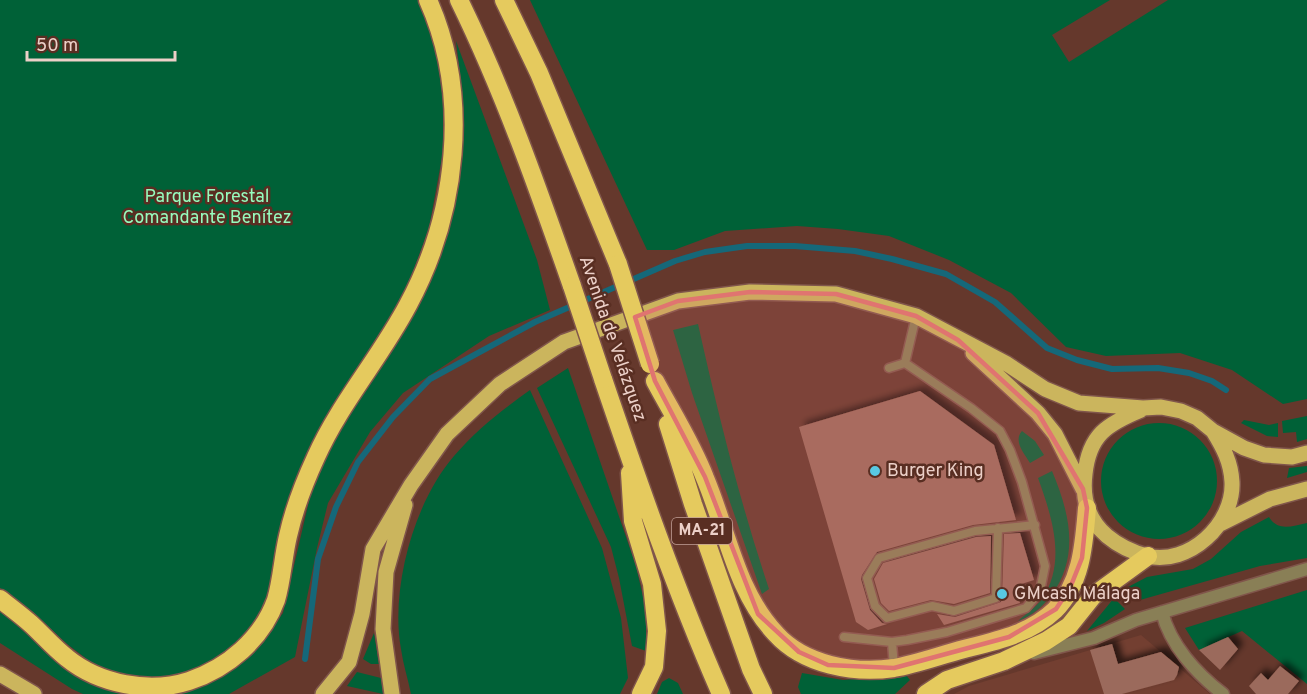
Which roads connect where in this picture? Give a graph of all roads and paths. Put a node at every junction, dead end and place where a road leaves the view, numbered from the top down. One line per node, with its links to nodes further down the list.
1 (428, 0): 22 (highway)
2 (459, 0): 12 (highway, Avenida de Velázquez / MA-21, bridge)
3 (504, 0): 8 (highway, Avenida de Velázquez / MA-21, bridge)
4 (916, 316): 5 (main road); 6 (lane); 13 (main road)
5 (958, 339): 9 (main road); 14 (main road)
6 (904, 363): 7 (lane); 18 (lane)
7 (889, 368)
8 (653, 373): 27 (highway); 34 (highway, Avenida de Velázquez / MA-21)
9 (1143, 408): 10 (main road); 14 (main road)
10 (1213, 431): 11 (main road); 17 (main road)
11 (1307, 453)
12 (628, 454): 32 (highway); 33 (highway, Avenida de Velázquez / MA-21)
13 (411, 485): 30 (main road); 31 (main road)
14 (1083, 489): 16 (main road)
15 (1307, 489): 17 (main road)
16 (1087, 508): 20 (main road); 27 (highway)
17 (1220, 524): 20 (main road)
18 (1035, 525): 19 (lane); 25 (lane)
19 (998, 528): 19 (lane)
20 (1148, 556): 26 (highway)
21 (1307, 569): 23 (street)
22 (0, 599)
23 (1162, 612): 26 (street); 36 (street)
24 (844, 637): 25 (lane)
25 (891, 642): 27 (lane)
26 (1004, 661): 35 (highway)
27 (894, 668)
28 (0, 674): 29 (main road)
29 (34, 694)
30 (323, 694)
31 (392, 694)
32 (641, 694)
33 (721, 694)
34 (763, 694)
35 (926, 694)
36 (1223, 694)

